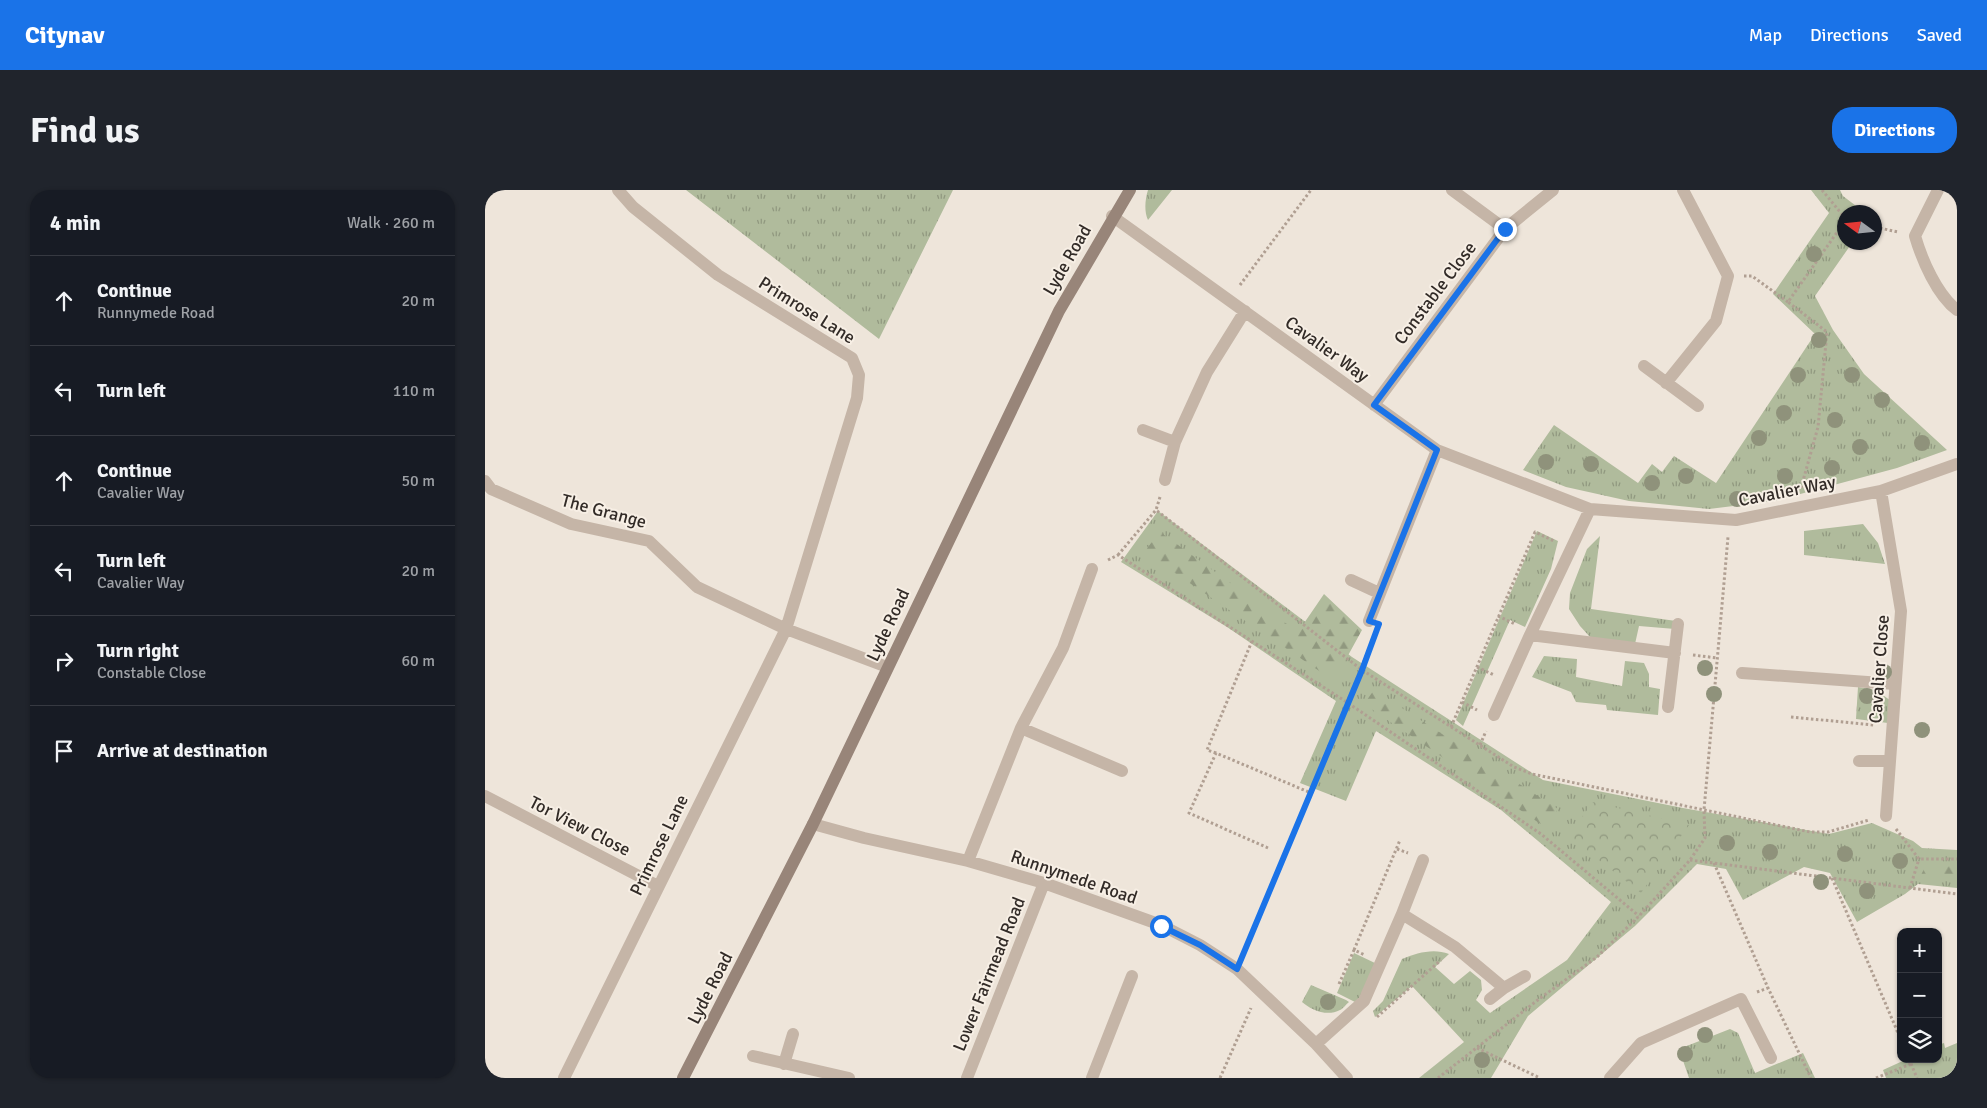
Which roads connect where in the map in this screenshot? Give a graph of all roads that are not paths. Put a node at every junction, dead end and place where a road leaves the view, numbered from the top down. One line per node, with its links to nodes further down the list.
1 (618, 190): 28 (street, Primrose Lane)
2 (1129, 190): 7 (street, Lyde Road)
3 (1452, 190): 8 (street)
4 (1553, 190): 8 (street, Constable Close)
5 (1683, 190): 12 (street)
6 (1938, 190): 9 (street)
7 (1113, 216): 10 (street, Cavalier Way); 31 (street, Lyde Road)
8 (1505, 229): 13 (street, Constable Close)
9 (1957, 310)
10 (1245, 311): 13 (street, Cavalier Way); 16 (street)
11 (1644, 366): 12 (street)
12 (1666, 383): 14 (street)
13 (1374, 405): 17 (street, Cavalier Way)
14 (1698, 406)
15 (1143, 430): 16 (street)
16 (1175, 442): 19 (street)
17 (1437, 450): 22 (street, Cavalier Way); 25 (street)
18 (1957, 464): 21 (street, Cavalier Way)
19 (1165, 480)
20 (485, 481): 28 (street, The Grange)
21 (1881, 490): 22 (street, Cavalier Way); 33 (street, Cavalier Close)
22 (1590, 509): 29 (street)
23 (1092, 569): 36 (street)
24 (1351, 580): 25 (street)
25 (1379, 593): 26 (street)
26 (1369, 621)
27 (1678, 624): 30 (street)
28 (786, 628): 31 (street); 46 (street, Primrose Lane)
29 (1530, 634): 30 (street); 35 (street)
30 (1675, 653): 34 (street)
31 (887, 668): 42 (street, Lyde Road)
32 (1742, 673): 33 (street)
33 (1895, 684): 38 (street, Cavalier Close)
34 (1668, 707)
35 (1494, 715)
36 (1021, 728): 39 (street); 44 (street)
37 (1859, 761): 38 (street)
38 (1889, 761): 41 (street, Cavalier Close)
39 (1122, 771)
40 (485, 796): 46 (street, Tor View Close)
41 (1885, 816)
42 (813, 824): 44 (street, Runnymede Road); 58 (street, Lyde Road)
43 (1423, 860): 47 (street)
44 (968, 861): 45 (street, Runnymede Road)
45 (1044, 883): 53 (street, Runnymede Road); 60 (street, Lower Fairmead Road)
46 (658, 886): 57 (street, Primrose Lane)
47 (1402, 914): 50 (street); 53 (street)
48 (1132, 976): 61 (street)
49 (1525, 976): 50 (street)
50 (1504, 988): 51 (street)
51 (1490, 999)
52 (793, 1034): 56 (street)
53 (1316, 1044): 62 (street, Runnymede Road)
54 (753, 1056): 56 (street)
55 (1771, 1058): 63 (street)
56 (785, 1064): 59 (street)
57 (564, 1078)
58 (683, 1078)
59 (849, 1078)
60 (967, 1078)
61 (1092, 1078)
62 (1347, 1078)
63 (1610, 1078)

